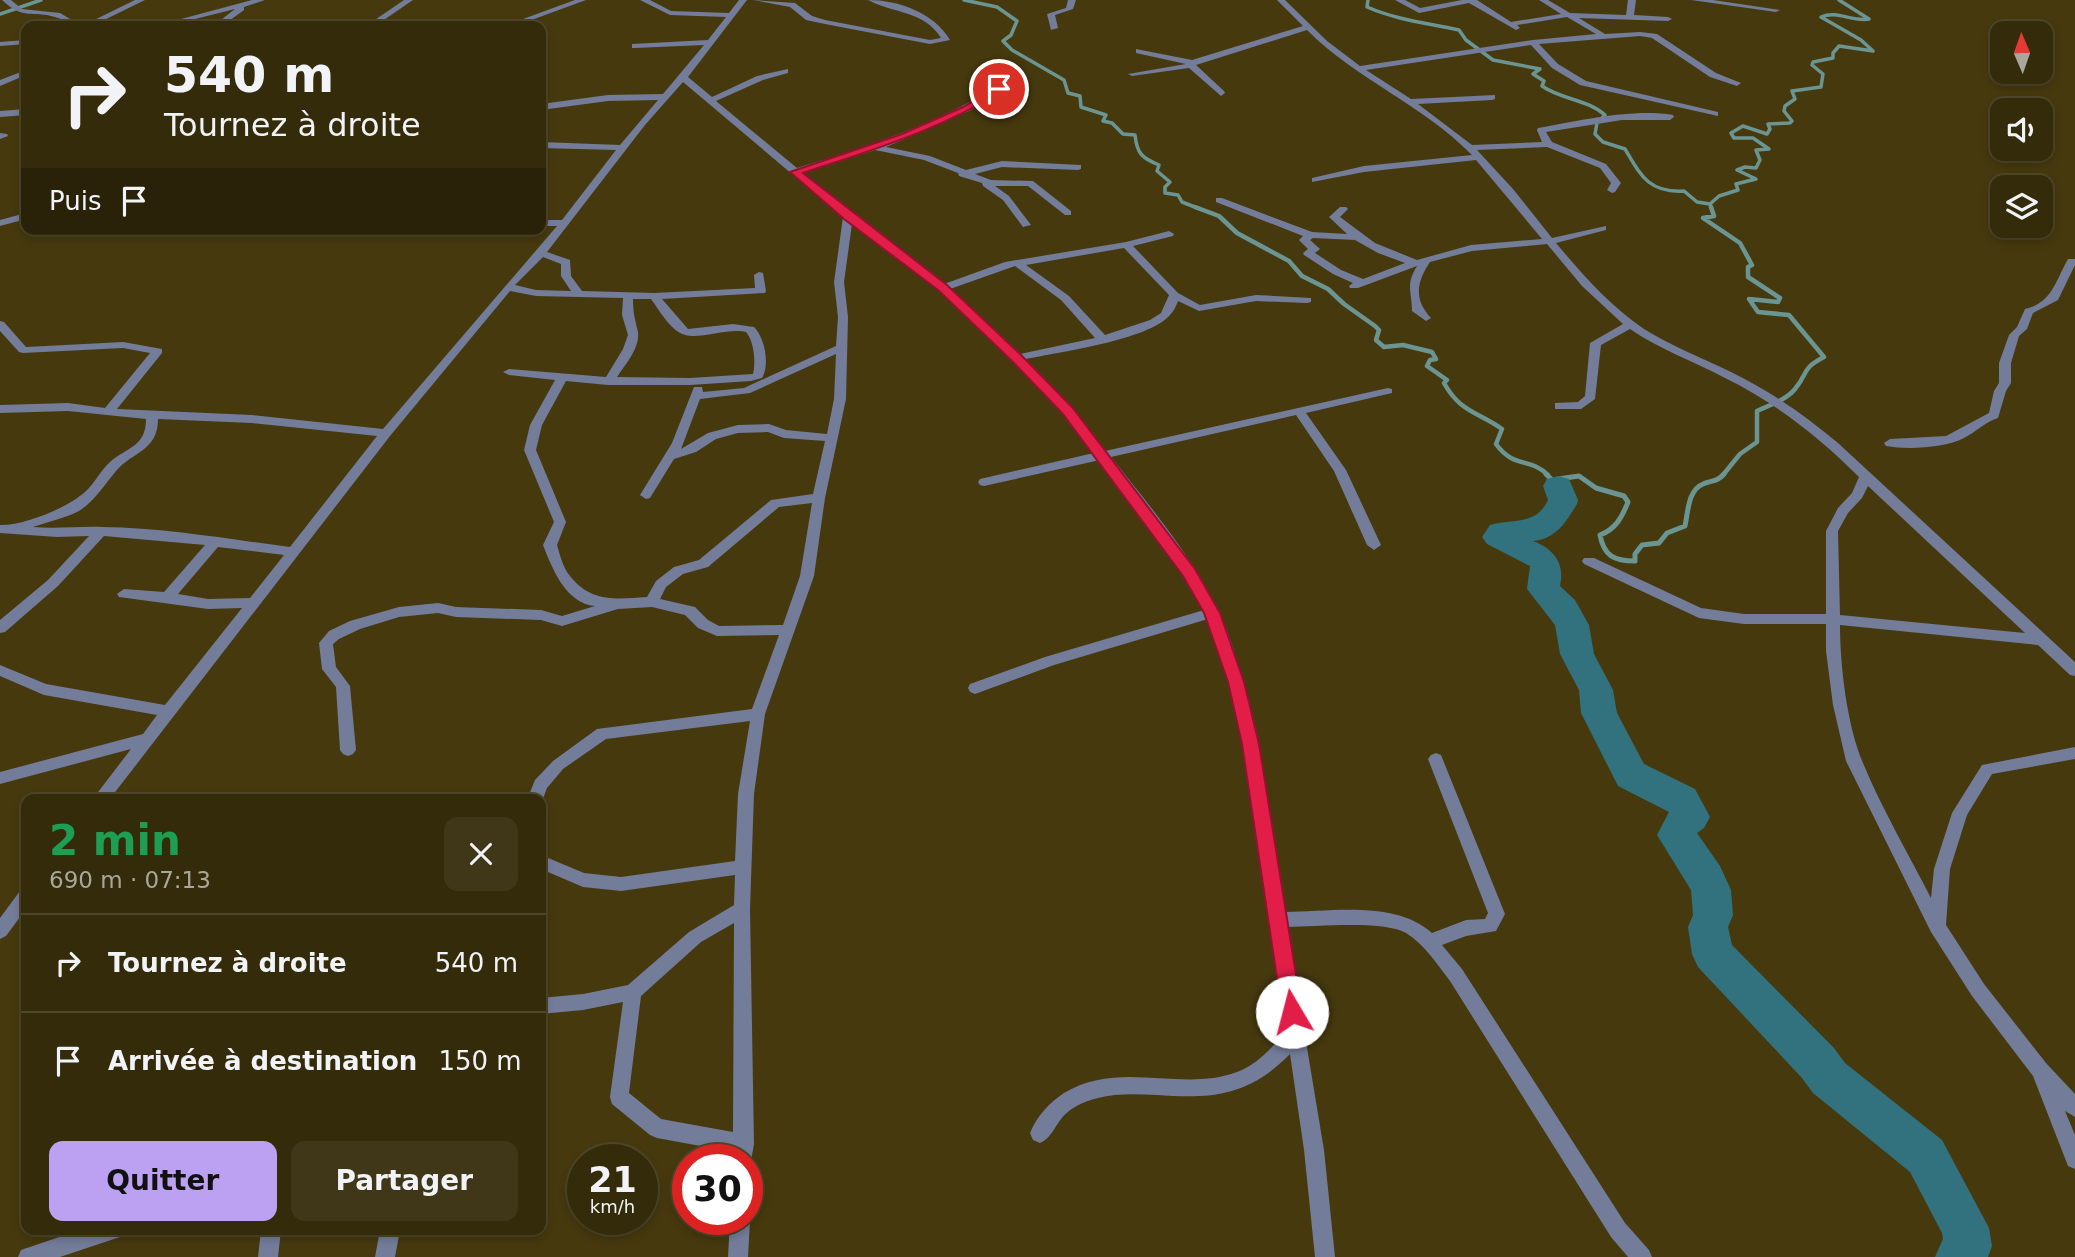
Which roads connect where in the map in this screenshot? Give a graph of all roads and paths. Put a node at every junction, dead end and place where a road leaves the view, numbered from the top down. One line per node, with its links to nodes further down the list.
1 (141, 0): 27 (street)
2 (261, 0): 19 (street)
3 (409, 0): 30 (street)
4 (582, 0): 31 (street)
5 (644, 0): 22 (street)
6 (744, 0): 22 (street)
7 (757, 0): 20 (street)
8 (801, 0): 20 (street)
9 (872, 0): 20 (street)
10 (1072, 0): 34 (street)
11 (1295, 0): 17 (street)
12 (1398, 0): 13 (street)
13 (1470, 0): 32 (street)
14 (1543, 0): 23 (street)
15 (1632, 0): 24 (street)
16 (1695, 0): 21 (street)
17 (1282, 1): 33 (street)
18 (12, 3): 26 (street)
19 (248, 3): 28 (street); 29 (street)
20 (792, 5)
21 (1776, 10)
22 (733, 15): 39 (street)
23 (1568, 15): 24 (street); 32 (street); 36 (street)
24 (1630, 16): 25 (street)
25 (1668, 19)
26 (68, 21)
27 (97, 21)
28 (178, 21)
29 (223, 21)
30 (378, 21)
31 (522, 21)
32 (1510, 24): 35 (street)
33 (1309, 27): 43 (street); 44 (street)
34 (1054, 28)
35 (1520, 30)
36 (1604, 36): 37 (street); 50 (street)
37 (1535, 39): 44 (street); 60 (street)
38 (21, 42): 40 (street)
39 (711, 42): 41 (street); 48 (street)
40 (0, 44)
41 (635, 46)
42 (1139, 51): 43 (street)
43 (1191, 64): 47 (street); 52 (street)
44 (1360, 68): 56 (street)
45 (785, 71): 55 (street)
46 (21, 74): 49 (street)
47 (1132, 74)
48 (683, 78): 53 (street); 55 (street)
49 (0, 83)
50 (1737, 83)
51 (999, 89): 64 (street)
52 (1221, 93)
53 (665, 97): 57 (street); 65 (street)
54 (1492, 97): 56 (street)
55 (709, 101): 69 (street)
56 (1411, 102): 66 (street)
57 (546, 106)
58 (21, 112): 59 (street)
59 (0, 114)
60 (1715, 114)
61 (1670, 117): 62 (street)
62 (1548, 144): 66 (street); 73 (street)
63 (546, 145): 65 (street)
64 (875, 147): 69 (street); 70 (street)
65 (623, 148): 81 (street)
66 (1470, 148): 67 (street)
67 (1478, 157): 72 (street); 87 (street)
68 (1078, 167): 70 (street)
69 (795, 172): 77 (street)
70 (962, 174): 71 (street)
71 (981, 179): 76 (street); 82 (street)
72 (1315, 180)
73 (1612, 190)
74 (1219, 200): 85 (street)
75 (1343, 209): 86 (street)
76 (1068, 214)
77 (848, 216): 95 (street); 105 (street)
78 (21, 217): 79 (street)
79 (0, 223)
80 (546, 223): 81 (street)
81 (565, 223): 89 (street)
82 (1026, 225)
83 (1603, 228): 87 (street)
84 (1169, 234): 88 (street)
85 (1311, 235): 86 (street); 91 (street)
86 (1355, 237): 91 (street)
87 (1550, 241): 91 (street); 103 (street)
88 (1126, 245): 92 (street); 97 (street)
89 (541, 253): 94 (street); 96 (street)
90 (2074, 261): 120 (street)
91 (1422, 262): 101 (street)
92 (1018, 264): 95 (street); 104 (street)
93 (759, 275): 99 (street)
94 (508, 287): 96 (street); 118 (street)
95 (942, 288): 106 (street)
96 (579, 294): 98 (street)
97 (1174, 295): 100 (street); 104 (street)
98 (628, 296): 99 (street); 109 (street)
99 (654, 296): 110 (street)
100 (1307, 300)
101 (1426, 318)
102 (0, 324): 116 (street)
103 (1630, 324): 113 (street); 123 (street)
104 (1101, 338): 106 (street)
105 (841, 348): 112 (street); 119 (street)
106 (1017, 358): 121 (street)
107 (509, 372): 108 (street)
108 (562, 378): 109 (street); 137 (street)
109 (608, 382): 110 (street)
110 (703, 382): 112 (street)
111 (1388, 391): 115 (street)
112 (696, 396): 122 (street)
113 (1559, 406)
114 (0, 409): 116 (street)
115 (1298, 410): 121 (street); 130 (street)
116 (108, 412): 117 (street)
117 (152, 416): 118 (street); 127 (street)
118 (386, 433): 131 (street)
119 (833, 438): 122 (street); 126 (street)
120 (1890, 443)
121 (1102, 455): 124 (street); 138 (street)
122 (668, 457): 125 (street)
123 (1866, 476): 139 (street); 142 (street)
124 (984, 482)
125 (646, 495)
126 (819, 498): 135 (street); 141 (street)
127 (6, 529): 128 (street)
128 (101, 531): 129 (street); 140 (street)
129 (216, 541): 131 (street); 134 (street)
130 (1374, 545)
131 (294, 552): 136 (street)
132 (1589, 561): 139 (street)
133 (124, 594): 134 (street)
134 (167, 597): 136 (street)
135 (652, 602): 137 (street); 141 (street)
136 (254, 603): 146 (street)
137 (621, 604): 149 (street)
138 (1212, 613): 145 (street); 159 (street)
139 (1833, 619): 142 (street); 160 (street)
140 (0, 628)
141 (789, 630): 147 (street)
142 (2041, 640): 144 (street)
143 (0, 670): 146 (street)
144 (2075, 671)
145 (975, 688)
146 (170, 712): 148 (street)
147 (758, 714): 154 (street); 156 (street)
148 (148, 739): 152 (street); 153 (street)
149 (348, 750)
150 (2075, 753): 160 (street)
151 (1436, 760): 162 (street)
152 (0, 778)
153 (105, 794)
154 (538, 794)
155 (546, 864): 156 (street)
156 (744, 867): 158 (street)
157 (21, 903): 161 (street)
158 (742, 909): 163 (street); 170 (street)
159 (1280, 920): 162 (street); 165 (street)
160 (1937, 927): 166 (street)
161 (0, 931)
162 (1429, 942): 181 (street)
163 (633, 992): 164 (street); 169 (street)
164 (546, 1006)
165 (1295, 1036): 168 (street); 180 (street)
166 (2039, 1069): 167 (street); 171 (street)
167 (2075, 1108)
168 (1040, 1133)
169 (715, 1144)
170 (744, 1144)
171 (2075, 1159)
172 (97, 1235): 176 (street)
173 (270, 1235): 177 (street)
174 (389, 1235): 178 (street)
175 (739, 1235): 179 (street)
176 (28, 1257)
177 (268, 1257)
178 (386, 1257)
179 (738, 1257)
180 (1325, 1257)
181 (1642, 1257)

